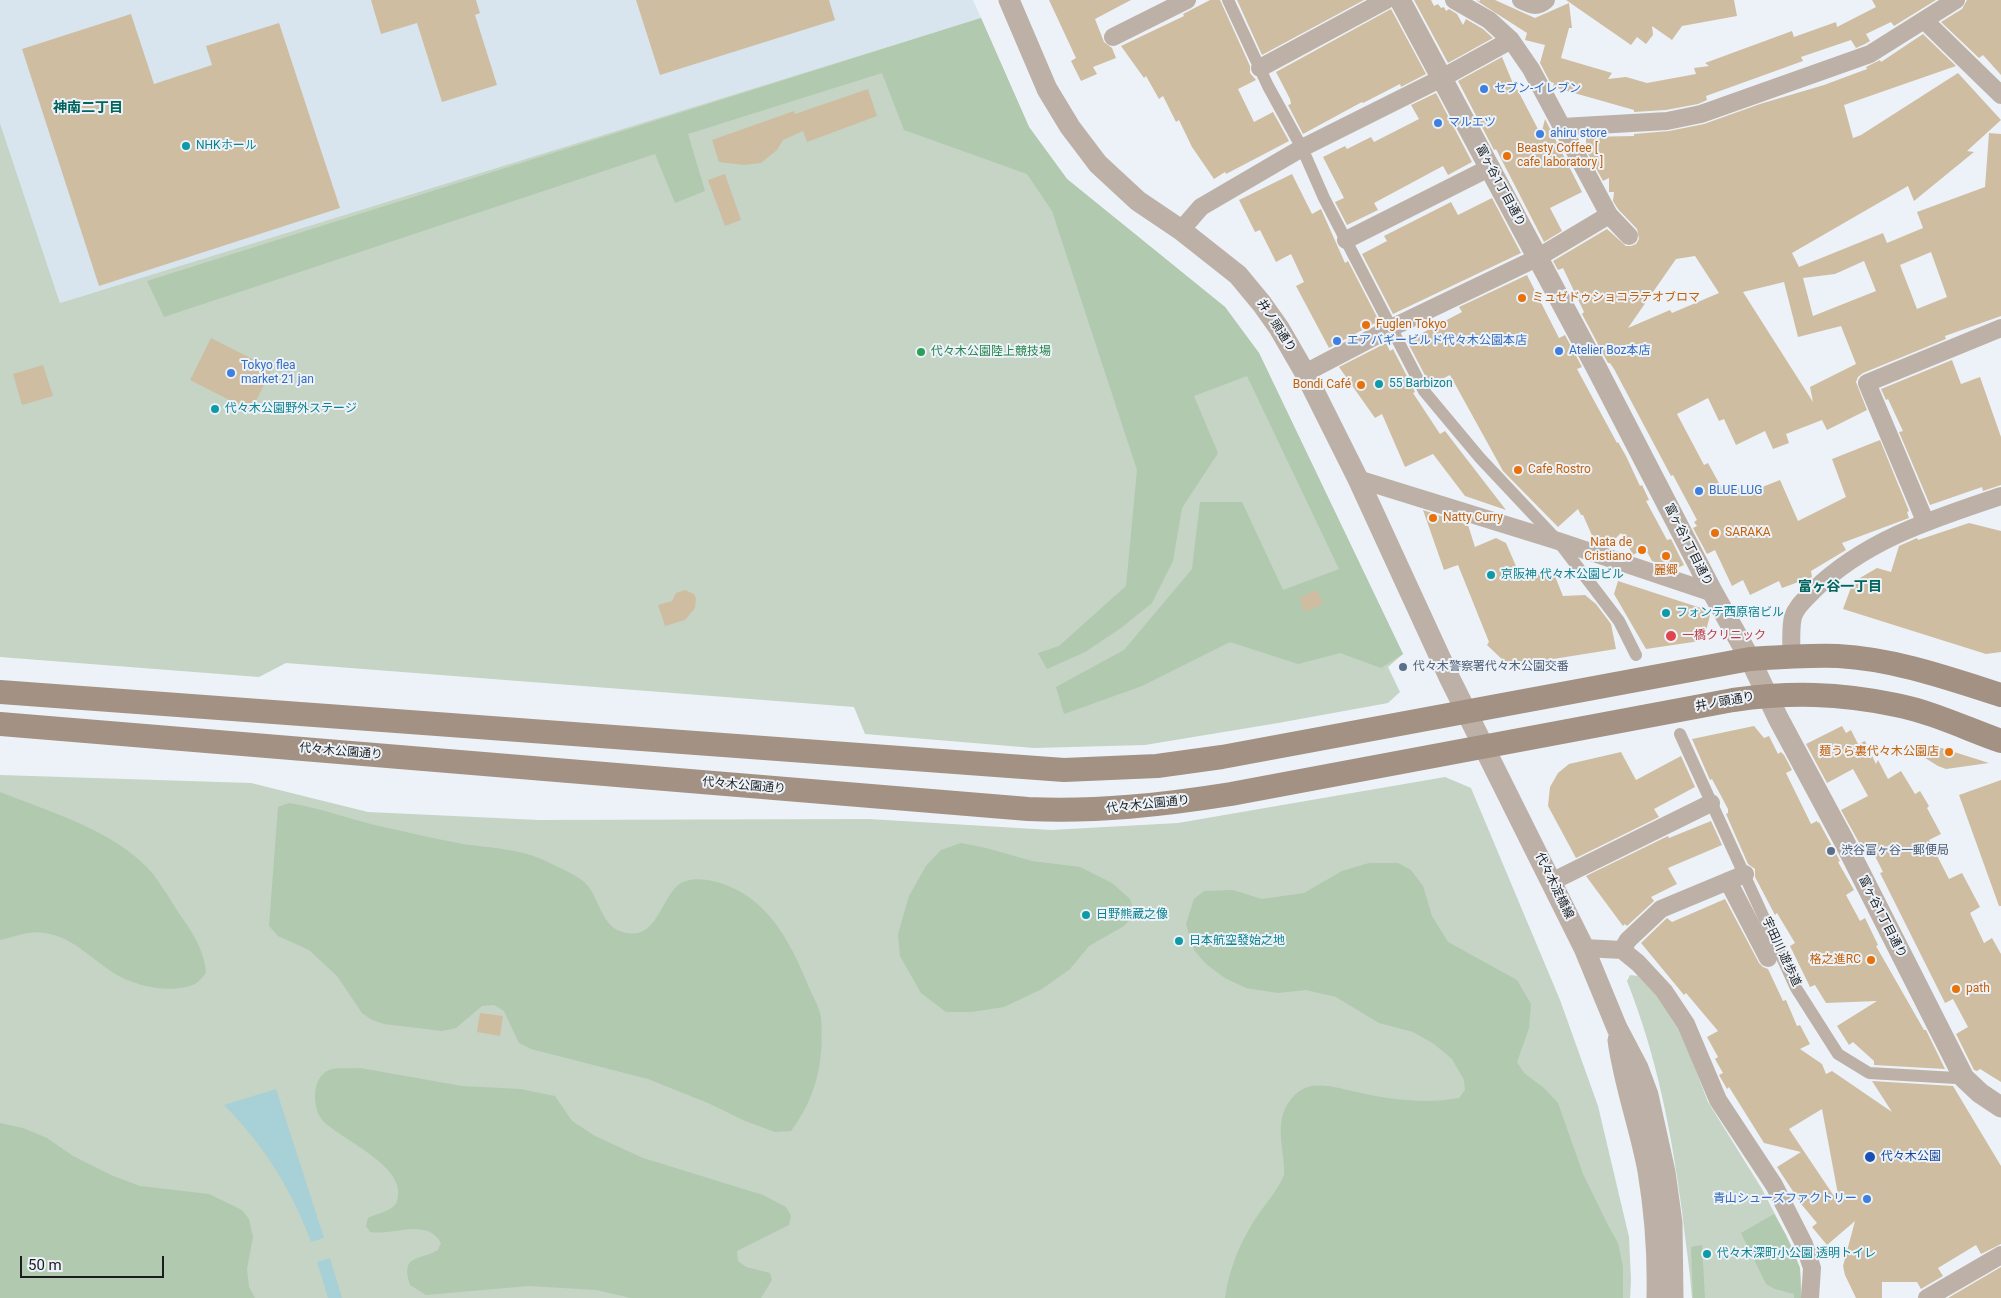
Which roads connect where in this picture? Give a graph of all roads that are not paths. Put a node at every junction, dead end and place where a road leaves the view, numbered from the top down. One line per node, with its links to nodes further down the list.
1 (1010, 0): 20 (street, 井ノ頭通り)
2 (1187, 0): 11 (street)
3 (1386, 0): 13 (street)
4 (1400, 0): 14 (street, 富ヶ谷1丁目通り)
5 (1454, 0): 12 (street)
6 (1521, 0): 7 (street)
7 (1546, 0)
8 (1956, 0): 10 (street)
9 (1230, 5): 13 (street)
10 (1925, 21): 15 (street); 16 (street)
11 (1113, 37)
12 (1511, 40): 14 (street); 16 (street)
13 (1260, 68): 17 (street)
14 (1442, 78): 17 (street); 18 (street, 富ヶ谷1丁目通り)
15 (2001, 94)
16 (1562, 127): 19 (street)
17 (1302, 148): 20 (street); 22 (street)
18 (1491, 167): 22 (street); 23 (street, 富ヶ谷1丁目通り)
19 (1609, 215): 21 (street); 23 (street)
20 (1181, 230): 26 (street, 井ノ頭通り)
21 (1629, 236)
22 (1346, 240): 24 (street)
23 (1537, 258): 24 (street); 31 (street, 富ヶ谷1丁目通り)
24 (1390, 328): 26 (street); 30 (street)
25 (2001, 328): 29 (street)
26 (1305, 374): 27 (street, 井ノ頭通り)
27 (1358, 479): 30 (street); 38 (street, 井ノ頭通り)
28 (2001, 496): 29 (street)
29 (1925, 521): 33 (street)
30 (1558, 541): 31 (street); 32 (street)
31 (1713, 593): 34 (street, 富ヶ谷1丁目通り)
32 (1636, 655)
33 (1791, 655): 34 (main road); 37 (main road)
34 (1750, 659): 36 (street, 富ヶ谷1丁目通り); 38 (main road)
35 (0, 692): 38 (main road)
36 (1767, 695): 41 (main road, 井ノ頭通り); 42 (main road, 井ノ頭通り); 52 (street, 富ヶ谷1丁目通り)
37 (2001, 695)
38 (1467, 712): 42 (street, 井ノ頭通り)
39 (0, 724): 42 (main road, 代々木公園通り)
40 (1680, 734): 43 (street, 宇田川 遊歩道)
41 (2001, 741)
42 (1485, 747): 45 (street, 代々木淀橋線)
43 (1711, 803): 44 (street, 宇田川 遊歩道); 45 (street)
44 (1744, 874): 46 (street); 51 (street, 宇田川 遊歩道)
45 (1552, 882): 47 (street, 代々木淀橋線)
46 (1728, 882): 48 (street); 49 (street)
47 (1584, 948): 48 (street); 50 (street, 代々木淀橋線)
48 (1622, 950): 56 (street)
49 (1768, 958)
50 (1617, 1028): 54 (street, 代々木淀橋線); 55 (street, 代々木淀橋線)
51 (1956, 1078)
52 (2001, 1107)
53 (2001, 1255): 57 (street)
54 (1657, 1298)
55 (1673, 1298)
56 (1810, 1298)
57 (1927, 1298)

